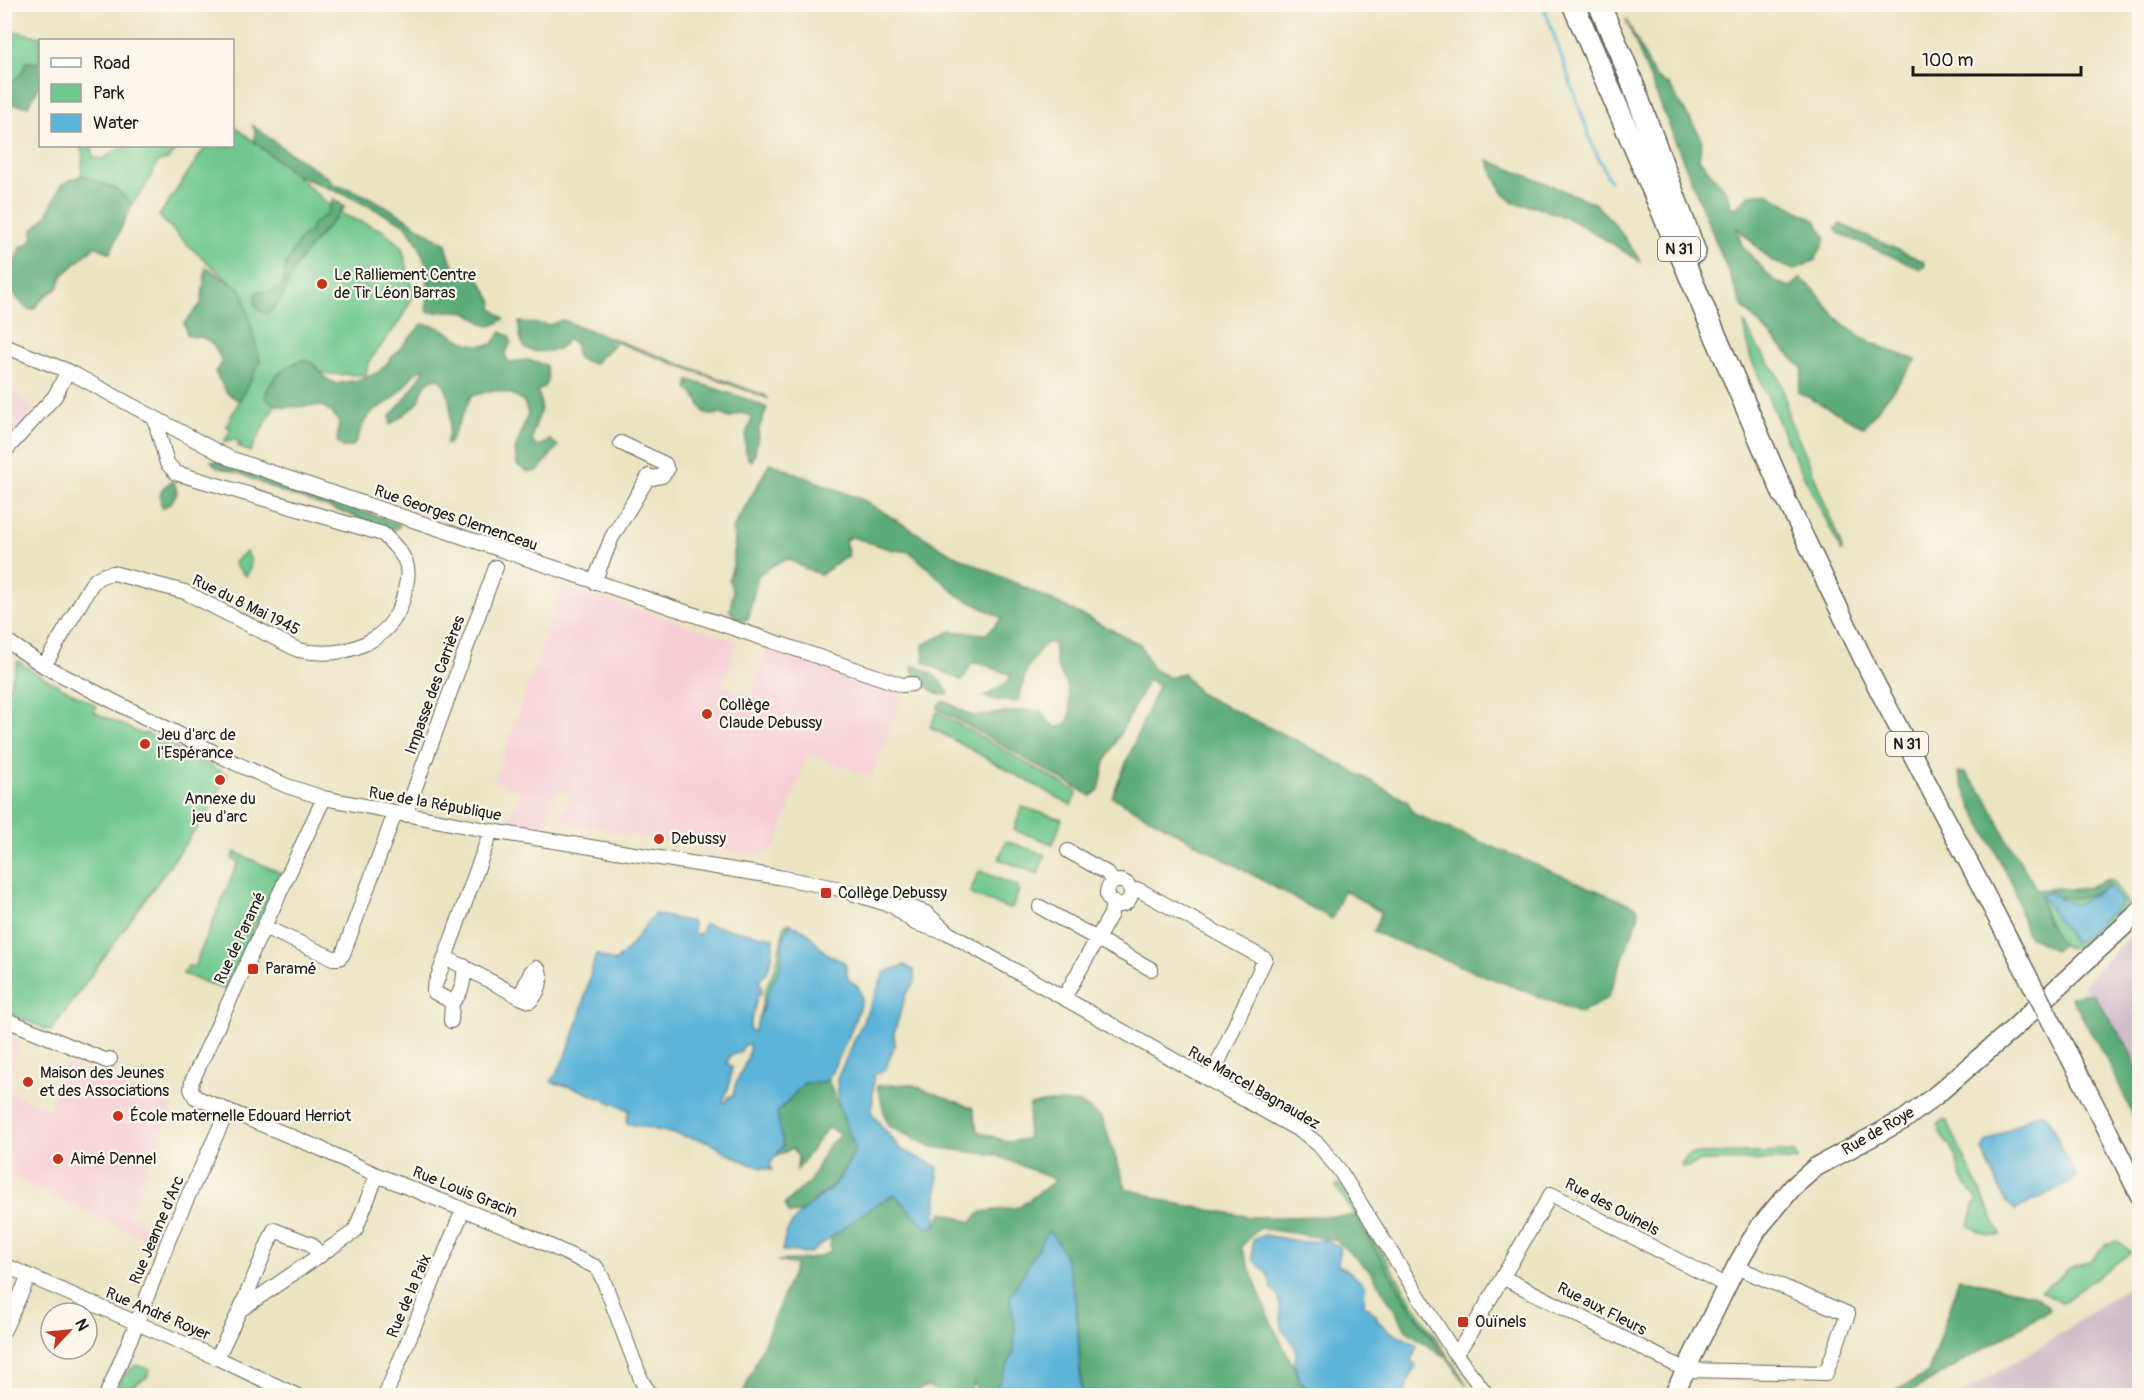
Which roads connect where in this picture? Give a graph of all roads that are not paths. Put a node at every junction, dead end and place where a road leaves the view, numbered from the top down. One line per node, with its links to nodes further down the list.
1 (1573, 4): 10 (highway, N 31)
2 (1601, 4): 10 (highway, N 31)
3 (4, 346): 4 (street, Rue Georges Clemenceau)
4 (68, 371): 5 (street, Rue Georges Clemenceau); 7 (street)
5 (157, 420): 12 (street, Rue Georges Clemenceau); 14 (street, Rue du 8 Mai 1945)
6 (621, 443): 8 (street)
7 (4, 452)
8 (648, 458): 9 (street); 9 (street)
9 (649, 476): 12 (street)
10 (1784, 495): 41 (main road, N 31, bridge)
11 (496, 567): 17 (street, Impasse des Carrières)
12 (594, 582): 15 (street, Rue Georges Clemenceau)
13 (4, 639): 14 (street, Rue de la République)
14 (44, 666): 16 (street, Rue de la République)
15 (912, 684)
16 (324, 798): 17 (street, Rue de la République); 25 (street, Rue de Paramé)
17 (400, 814): 18 (street, Rue de la République); 25 (street, Impasse des Carrières)
18 (491, 831): 27 (street); 28 (street, Rue de la République)
19 (1068, 850): 20 (street)
20 (1113, 882): 21 (street); 22 (street)
21 (1131, 891): 22 (street); 37 (street)
22 (1113, 902): 26 (street)
23 (1040, 907): 26 (street)
24 (2139, 910): 45 (main road, Rue de Roye)
25 (264, 927): 38 (street, Rue de Paramé)
26 (1097, 939): 30 (street); 32 (street)
27 (445, 957): 29 (street); 33 (street)
28 (1003, 964): 32 (street, Rue Marcel Bagnaudez)
29 (464, 966): 31 (street); 33 (street)
30 (1151, 969)
31 (520, 997)
32 (1064, 998): 37 (street, Rue Marcel Bagnaudez)
33 (452, 1002): 35 (street)
34 (4, 1019): 36 (street)
35 (451, 1021)
36 (110, 1059)
37 (1210, 1080): 52 (street, Rue Marcel Bagnaudez)
38 (192, 1093): 39 (street, Rue Louis Gracin)
39 (226, 1112): 40 (street, Rue Louis Gracin); 50 (street, Rue Jeanne d'Arc)
40 (377, 1175): 42 (street, Rue Louis Gracin); 43 (street)
41 (2139, 1196)
42 (463, 1209): 57 (street, Rue de la Paix); 58 (street, Rue Louis Gracin)
43 (320, 1256): 49 (street); 49 (street)
44 (4, 1265): 46 (street, Rue André Royer)
45 (1736, 1267): 48 (main road, Rue de Roye); 54 (street)
46 (29, 1276): 50 (street, Rue André Royer); 51 (street)
47 (1504, 1278): 48 (street, Rue des Ouinels); 52 (street, Rue des Ouinels); 54 (street, Rue aux Fleurs)
48 (1727, 1286): 54 (main road, Rue de Roye)
49 (240, 1310): 53 (street)
50 (137, 1323): 53 (street, Rue André Royer); 55 (street, Rue Jeanne d'Arc)
51 (4, 1330)
52 (1453, 1351): 59 (street, Rue Marcel Bagnaudez)
53 (217, 1358): 56 (street, Rue André Royer)
54 (1686, 1370): 60 (main road, Rue de Roye)
55 (106, 1395)
56 (297, 1395)
57 (385, 1395)
58 (652, 1395)
59 (1488, 1395)
60 (1673, 1395)

